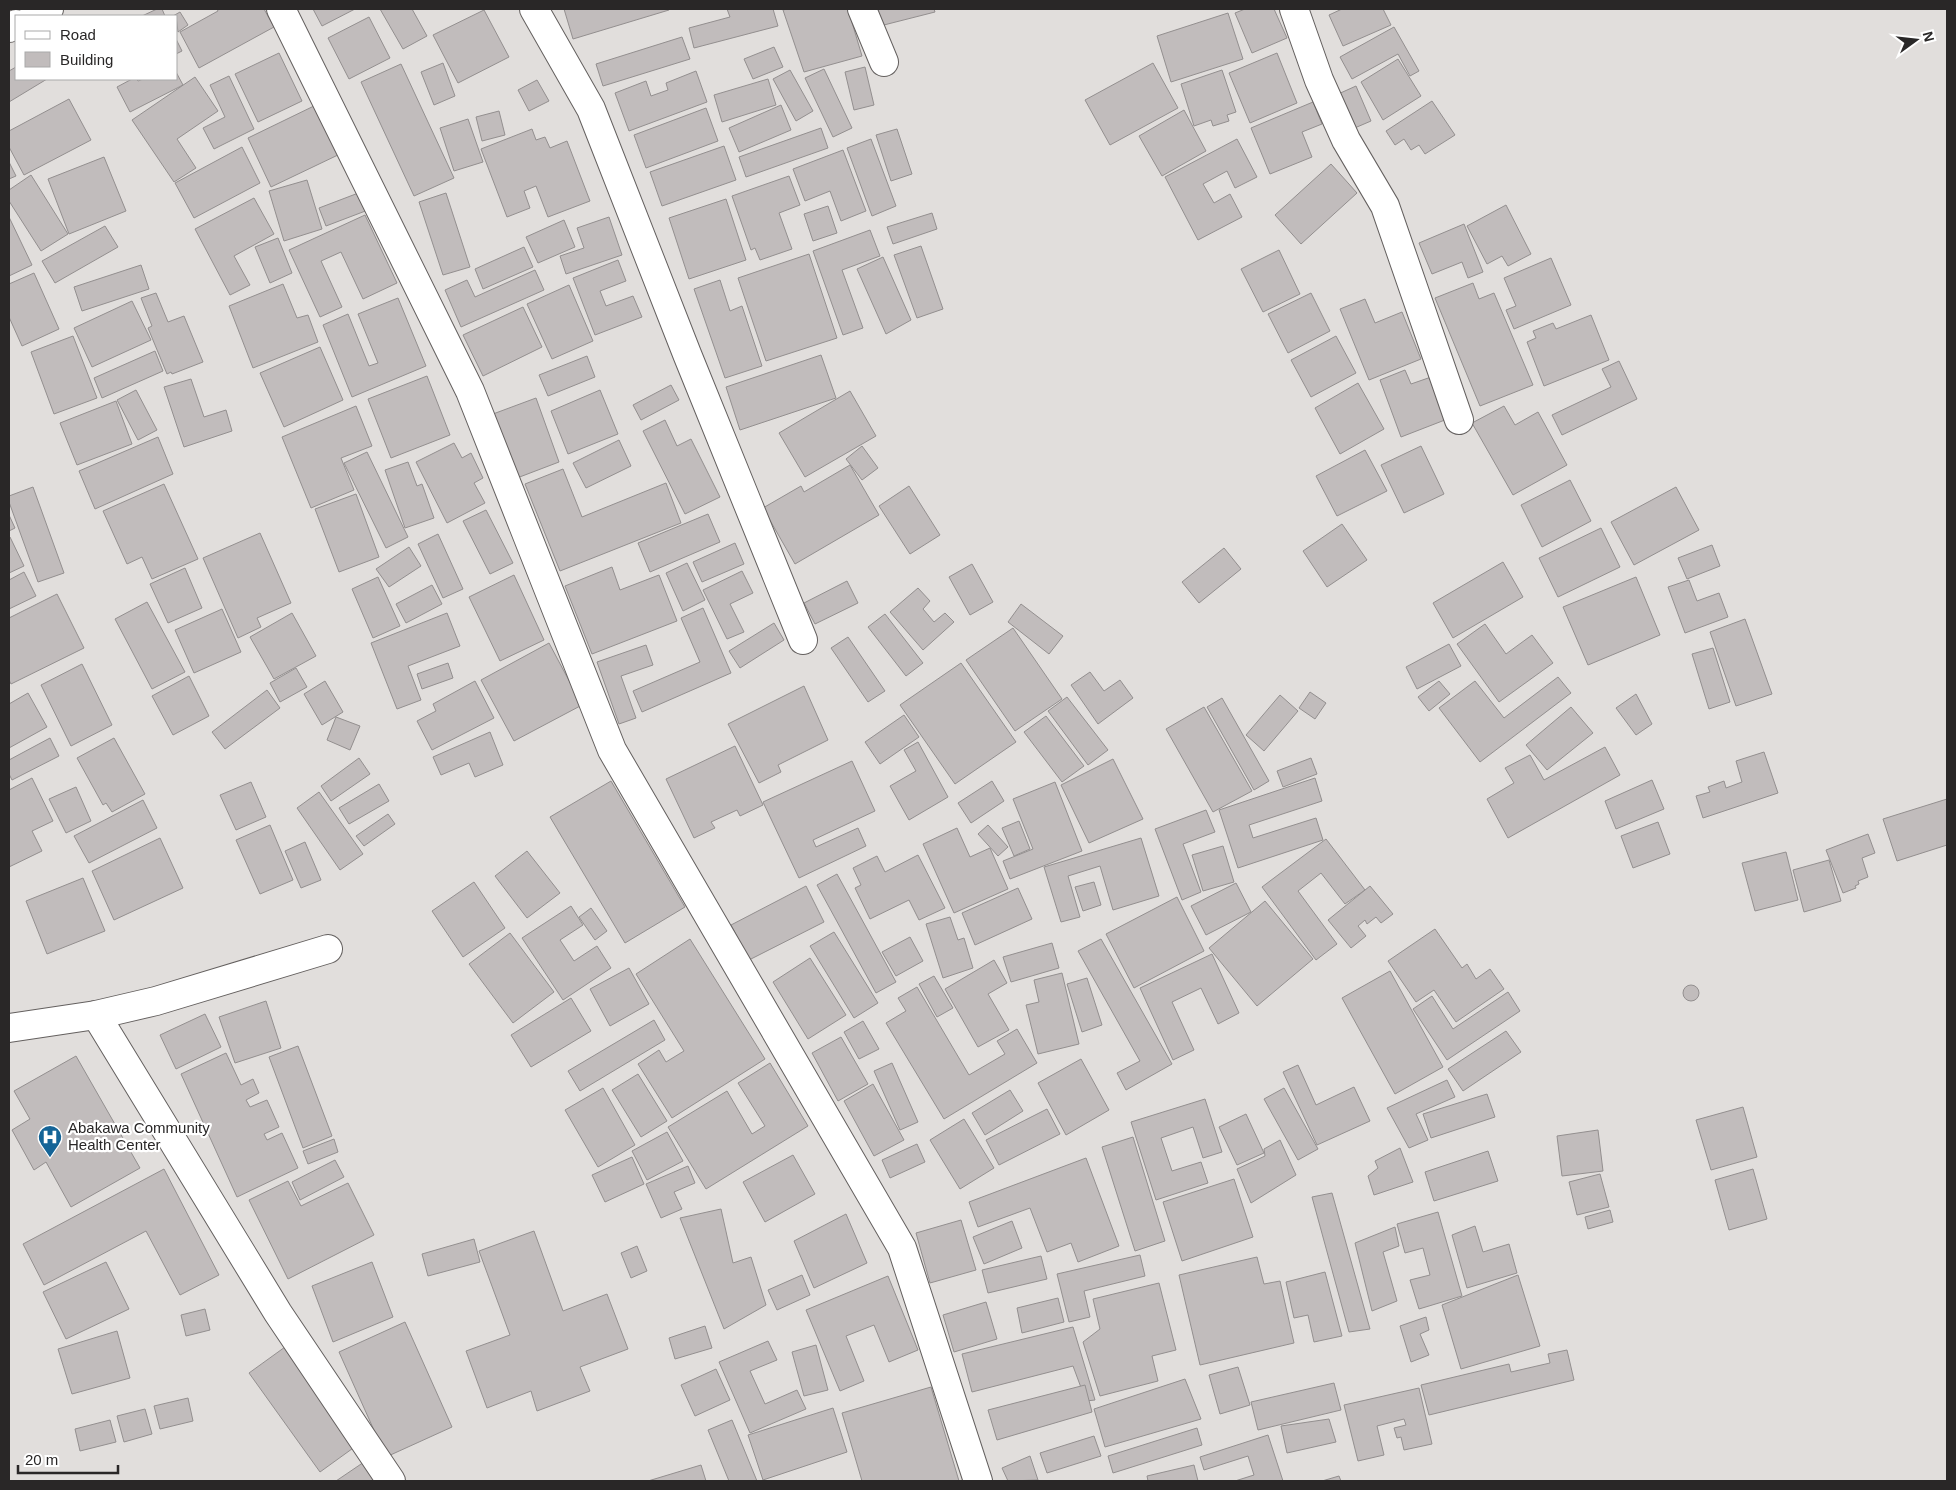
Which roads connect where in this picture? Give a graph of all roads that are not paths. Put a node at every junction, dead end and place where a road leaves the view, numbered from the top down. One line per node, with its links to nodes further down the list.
1 (49, 9): 6 (street)
2 (281, 9): 14 (street)
3 (534, 9): 9 (street)
4 (862, 9): 7 (street)
5 (1294, 9): 8 (street)
6 (35, 15)
7 (884, 62)
8 (1459, 420)
9 (803, 640)
10 (328, 949): 11 (street)
11 (96, 1015): 12 (street); 13 (street)
12 (9, 1028)
13 (392, 1481)
14 (978, 1481)

